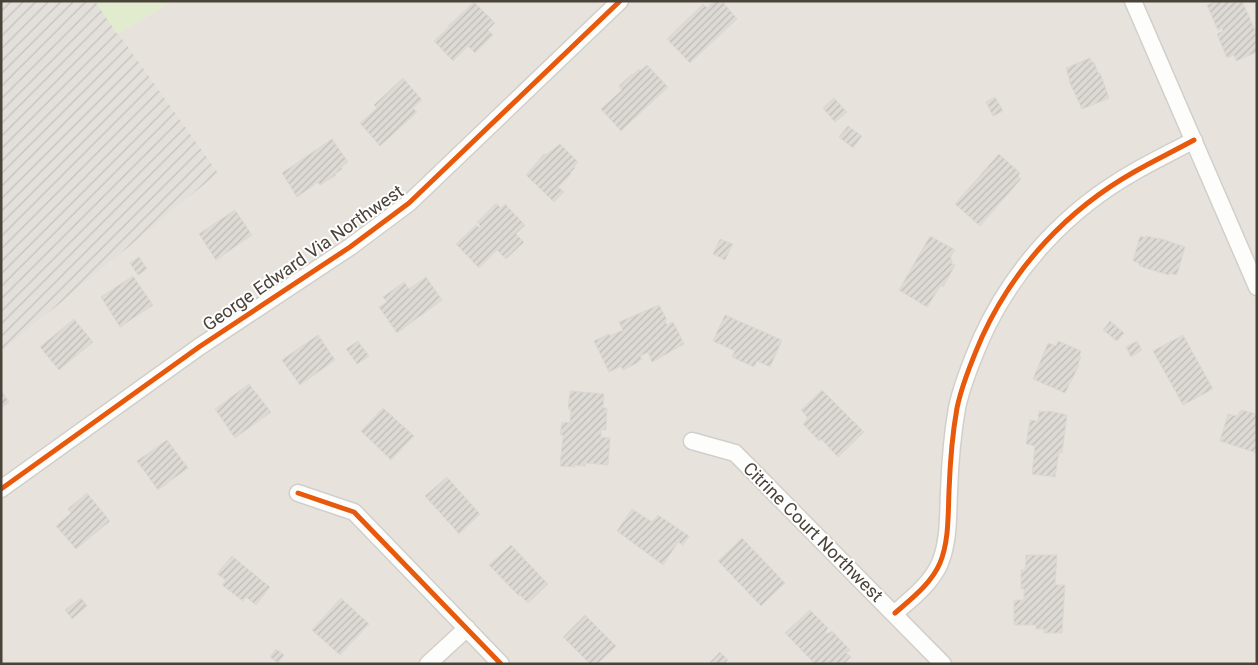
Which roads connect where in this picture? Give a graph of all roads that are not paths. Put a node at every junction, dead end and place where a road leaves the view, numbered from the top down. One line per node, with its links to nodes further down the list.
1 (620, 1): 6 (street, George Edward Via Northwest)
2 (1133, 1): 3 (street)
3 (1194, 140): 4 (street); 8 (street)
4 (1257, 287)
5 (692, 441): 8 (street, Citrine Court Northwest)
6 (1, 489)
7 (298, 493): 9 (street)
8 (894, 613): 12 (street, Citrine Court Northwest)
9 (468, 628): 10 (street); 11 (street)
10 (428, 664)
11 (501, 664)
12 (943, 664)

